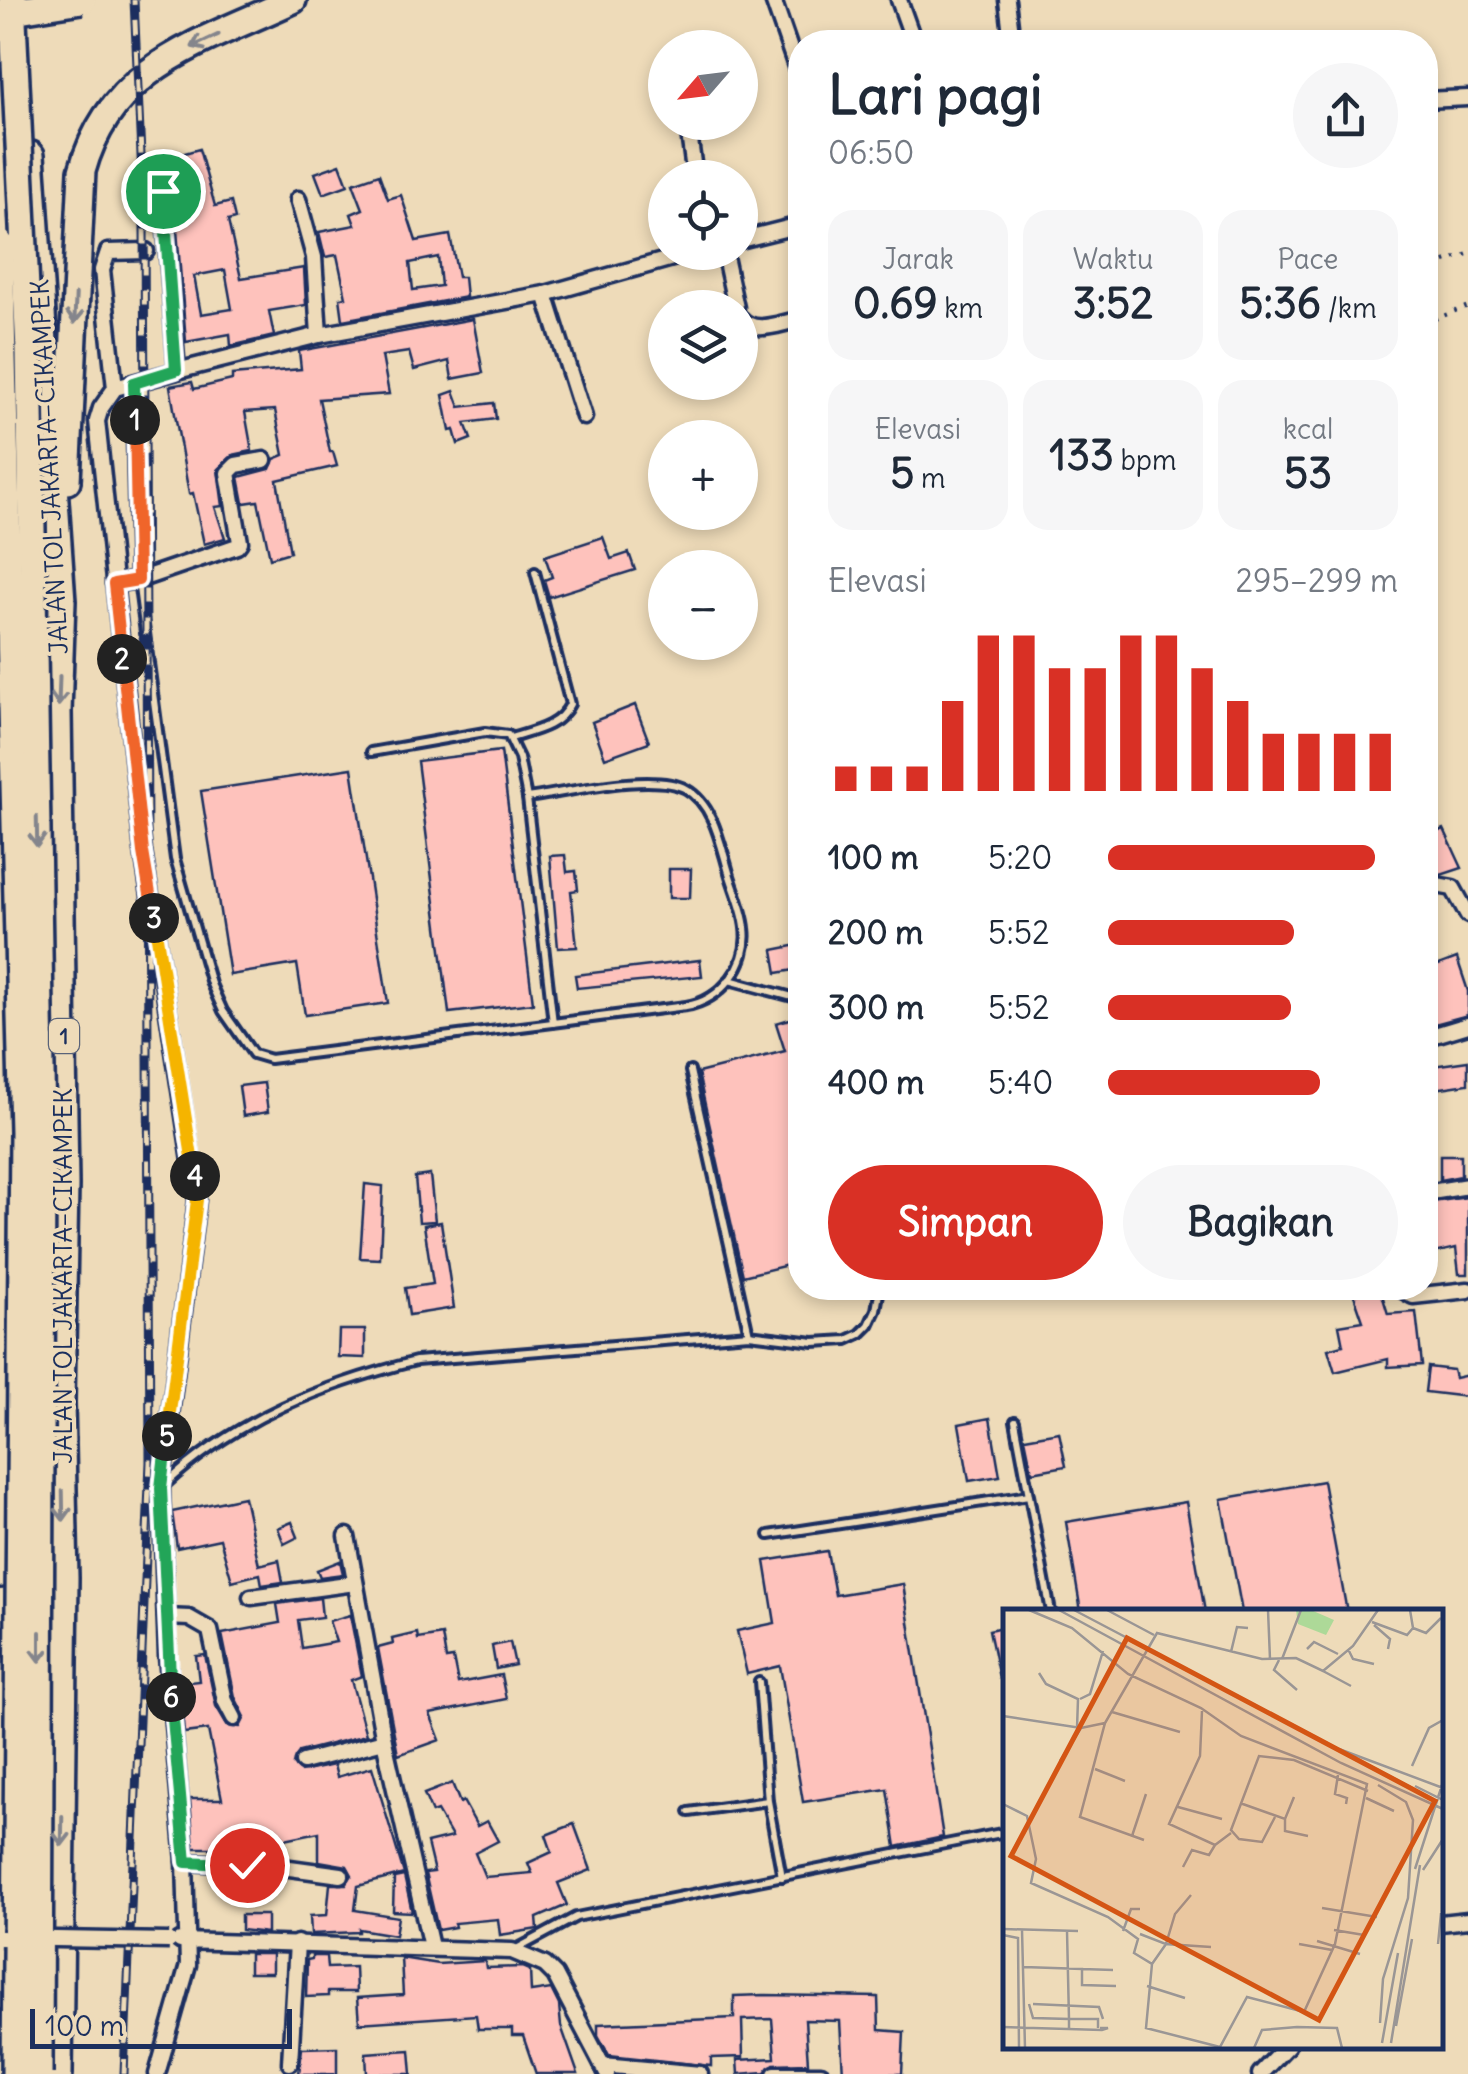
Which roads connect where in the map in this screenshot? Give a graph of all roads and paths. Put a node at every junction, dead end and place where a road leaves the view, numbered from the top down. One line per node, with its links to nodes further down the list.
1 (12, 0): 87 (highway, 1, one-way to 87, bridge)
2 (21, 0): 37 (highway, JALAN TOL JAKARTA–CIKAMPEK / 1)
3 (82, 0): 8 (highway, bridge)
4 (293, 0): 37 (highway, one-way to 37)
5 (773, 0): 11 (street)
6 (899, 0): 9 (street)
7 (1007, 0): 10 (street)
8 (0, 13)
9 (910, 30)
10 (1011, 30)
11 (788, 43)
12 (1468, 98): 13 (street)
13 (1438, 99)
14 (163, 191): 29 (street)
15 (298, 200): 28 (street)
16 (788, 228): 17 (street)
17 (758, 236)
18 (0, 243): 86 (highway, 1, bridge)
19 (146, 251): 31 (street)
20 (1468, 254): 21 (path)
21 (1438, 264)
22 (648, 265): 23 (street)
23 (545, 294): 28 (street); 32 (street)
24 (1468, 306): 25 (path)
25 (1438, 317)
26 (788, 322): 27 (street)
27 (758, 328)
28 (319, 336): 29 (street)
29 (176, 370): 30 (street)
30 (134, 383): 31 (street); 35 (street)
31 (115, 388): 36 (street)
32 (584, 417)
33 (264, 460): 35 (street)
34 (535, 572): 38 (lane)
35 (138, 580): 36 (street); 46 (lane)
36 (114, 584): 57 (street)
37 (62, 602): 88 (highway, JALAN TOL JAKARTA–CIKAMPEK / 1, one-way to 88)
38 (511, 738): 39 (lane); 41 (lane)
39 (371, 752)
40 (0, 759): 61 (highway)
41 (527, 798): 44 (lane); 46 (lane)
42 (1438, 885): 43 (street)
43 (1468, 914)
44 (729, 980): 45 (lane); 46 (lane)
45 (788, 996)
46 (553, 1022)
47 (1468, 1025): 48 (street)
48 (1438, 1034)
49 (690, 1070): 55 (lane)
50 (1468, 1186): 51 (street)
51 (1438, 1191)
52 (1468, 1290): 53 (street)
53 (1438, 1293)
54 (877, 1300): 55 (lane)
55 (749, 1334): 57 (lane)
56 (1014, 1421): 58 (lane)
57 (161, 1488): 65 (street)
58 (1029, 1495): 59 (lane); 64 (lane)
59 (769, 1535)
60 (347, 1536): 62 (street)
61 (0, 1574)
62 (355, 1583): 63 (street); 68 (street)
63 (251, 1597)
64 (1050, 1609)
65 (166, 1617): 67 (street); 73 (street)
66 (759, 1682): 70 (lane)
67 (234, 1718)
68 (384, 1741): 69 (street); 81 (street)
69 (303, 1762)
70 (768, 1801): 71 (lane); 75 (lane)
71 (689, 1812)
72 (1003, 1833): 75 (lane)
73 (186, 1862): 74 (street); 79 (street)
74 (341, 1874)
75 (782, 1877): 82 (lane)
76 (1468, 1920): 77 (street)
77 (1443, 1923)
78 (0, 1938): 79 (street, bridge)
79 (188, 1942): 80 (street); 89 (street)
80 (298, 1942): 81 (street); 84 (street)
81 (430, 1947): 82 (street)
82 (512, 1951): 85 (street)
83 (1284, 2049): 93 (street)
84 (290, 2063)
85 (605, 2069): 90 (street)
86 (15, 2074)
87 (39, 2074)
88 (59, 2074)
89 (157, 2074)
90 (700, 2074)
91 (775, 2074): 92 (street)
92 (822, 2074)
93 (1260, 2074)

